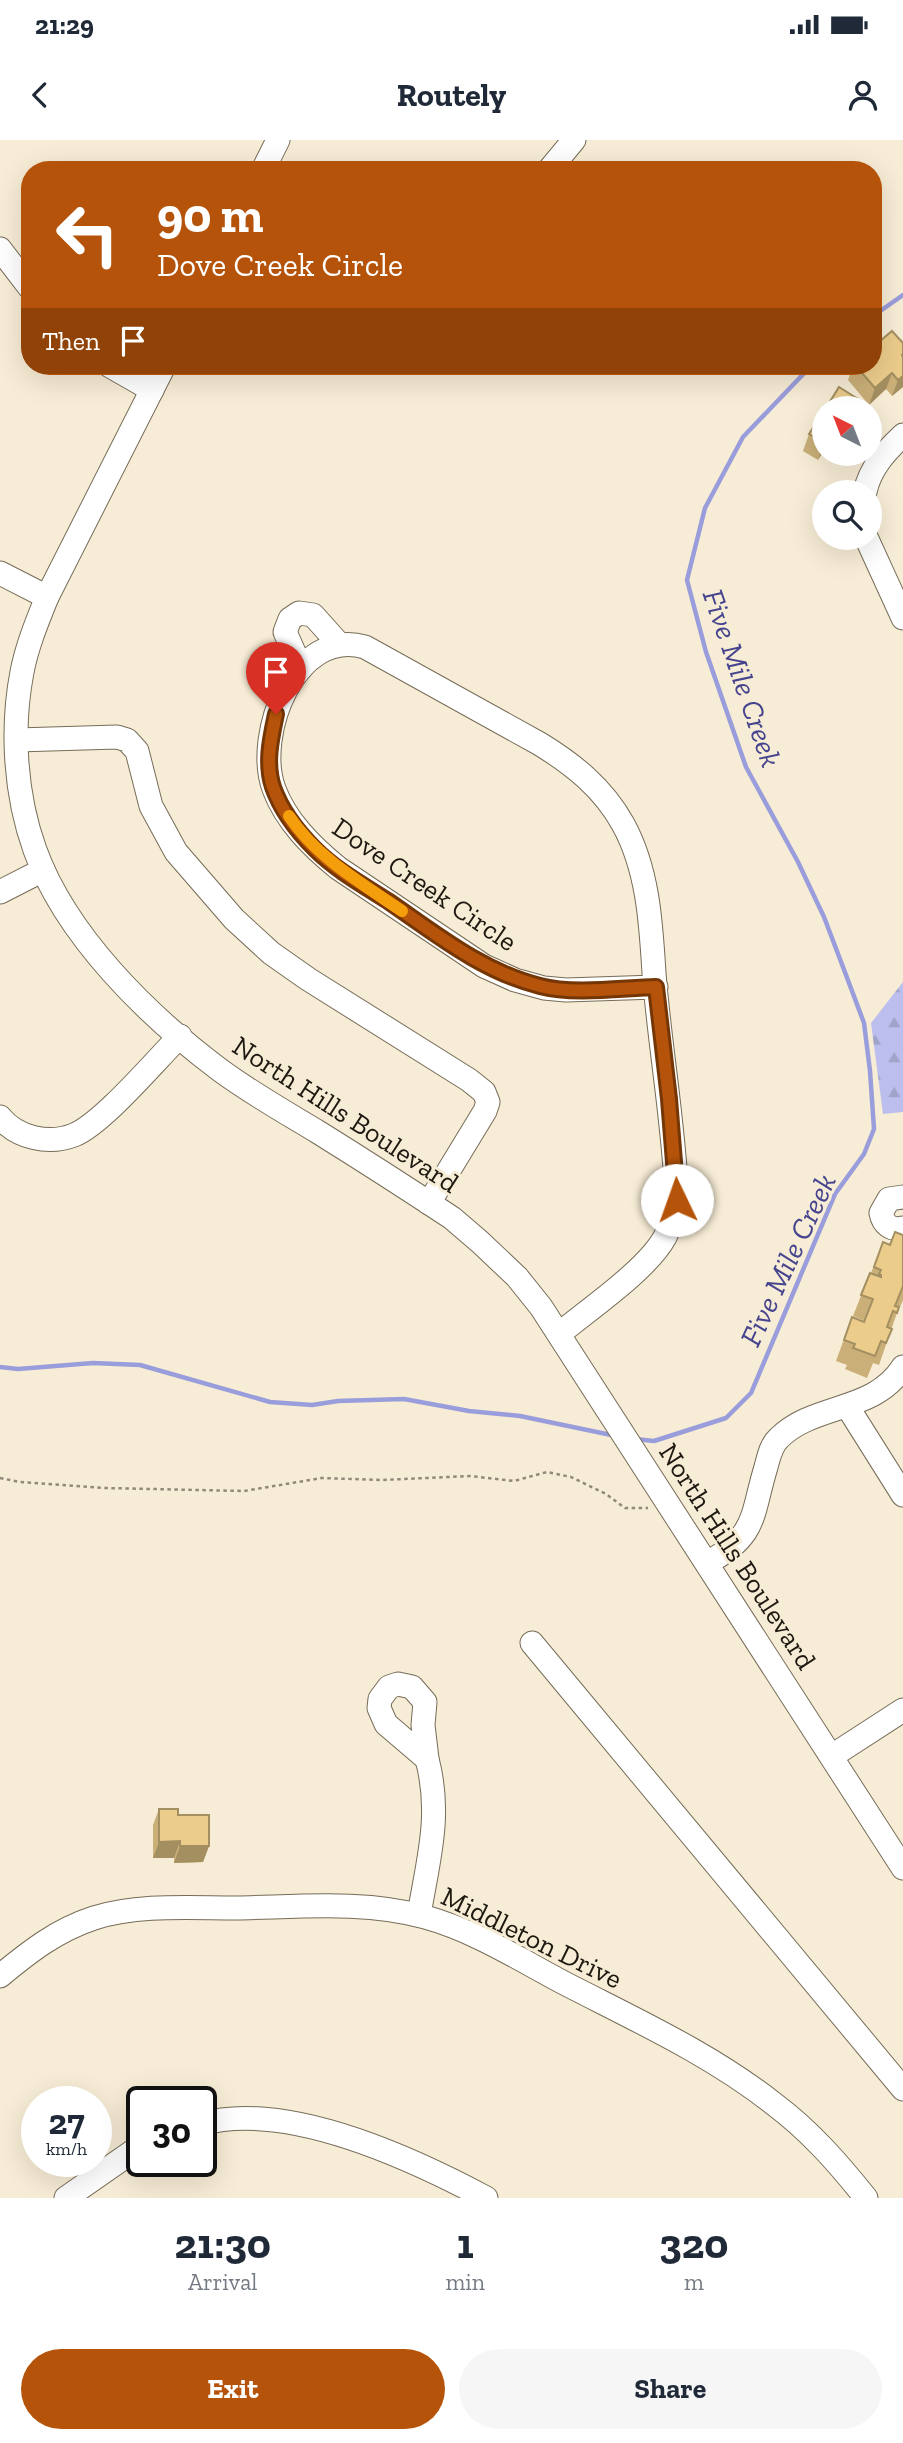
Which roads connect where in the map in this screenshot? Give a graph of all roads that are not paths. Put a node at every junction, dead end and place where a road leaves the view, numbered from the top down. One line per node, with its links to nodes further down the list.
1 (278, 140): 3 (street)
2 (574, 140): 4 (street)
3 (268, 161)
4 (556, 161)
5 (0, 249): 6 (street)
6 (21, 276)
7 (126, 375): 9 (street)
8 (160, 375): 9 (street, North Hills Boulevard)
9 (152, 390): 14 (street, North Hills Boulevard)
10 (903, 435): 11 (street)
11 (870, 480)
12 (872, 550): 15 (street)
13 (0, 573): 14 (street)
14 (47, 597): 18 (street, North Hills Boulevard)
15 (903, 618)
16 (339, 644): 17 (street, Dove Creek Circle); 17 (street); 21 (street)
17 (301, 668): 21 (street, Dove Creek Circle)
18 (17, 740): 19 (street, North Hills Boulevard); 25 (street)
19 (43, 870): 20 (street); 22 (street, North Hills Boulevard)
20 (0, 892)
21 (656, 987): 27 (street)
22 (180, 1036): 23 (street); 25 (street, North Hills Boulevard)
23 (0, 1117)
24 (903, 1197): 26 (street)
25 (429, 1203): 27 (street, North Hills Boulevard)
26 (903, 1228)
27 (559, 1334): 31 (street, North Hills Boulevard)
28 (903, 1367): 29 (street)
29 (847, 1406): 30 (street); 31 (street)
30 (903, 1495)
31 (708, 1563): 34 (street, North Hills Boulevard)
32 (531, 1643): 39 (street)
33 (903, 1710): 34 (street)
34 (832, 1756): 36 (street, North Hills Boulevard)
35 (427, 1759): 37 (street)
36 (903, 1868)
37 (419, 1915): 38 (street, Middleton Drive); 44 (street, Middleton Drive)
38 (0, 1976)
39 (903, 2089)
40 (217, 2121): 43 (street)
41 (126, 2156): 42 (street)
42 (66, 2198)
43 (486, 2198)
44 (866, 2198)

